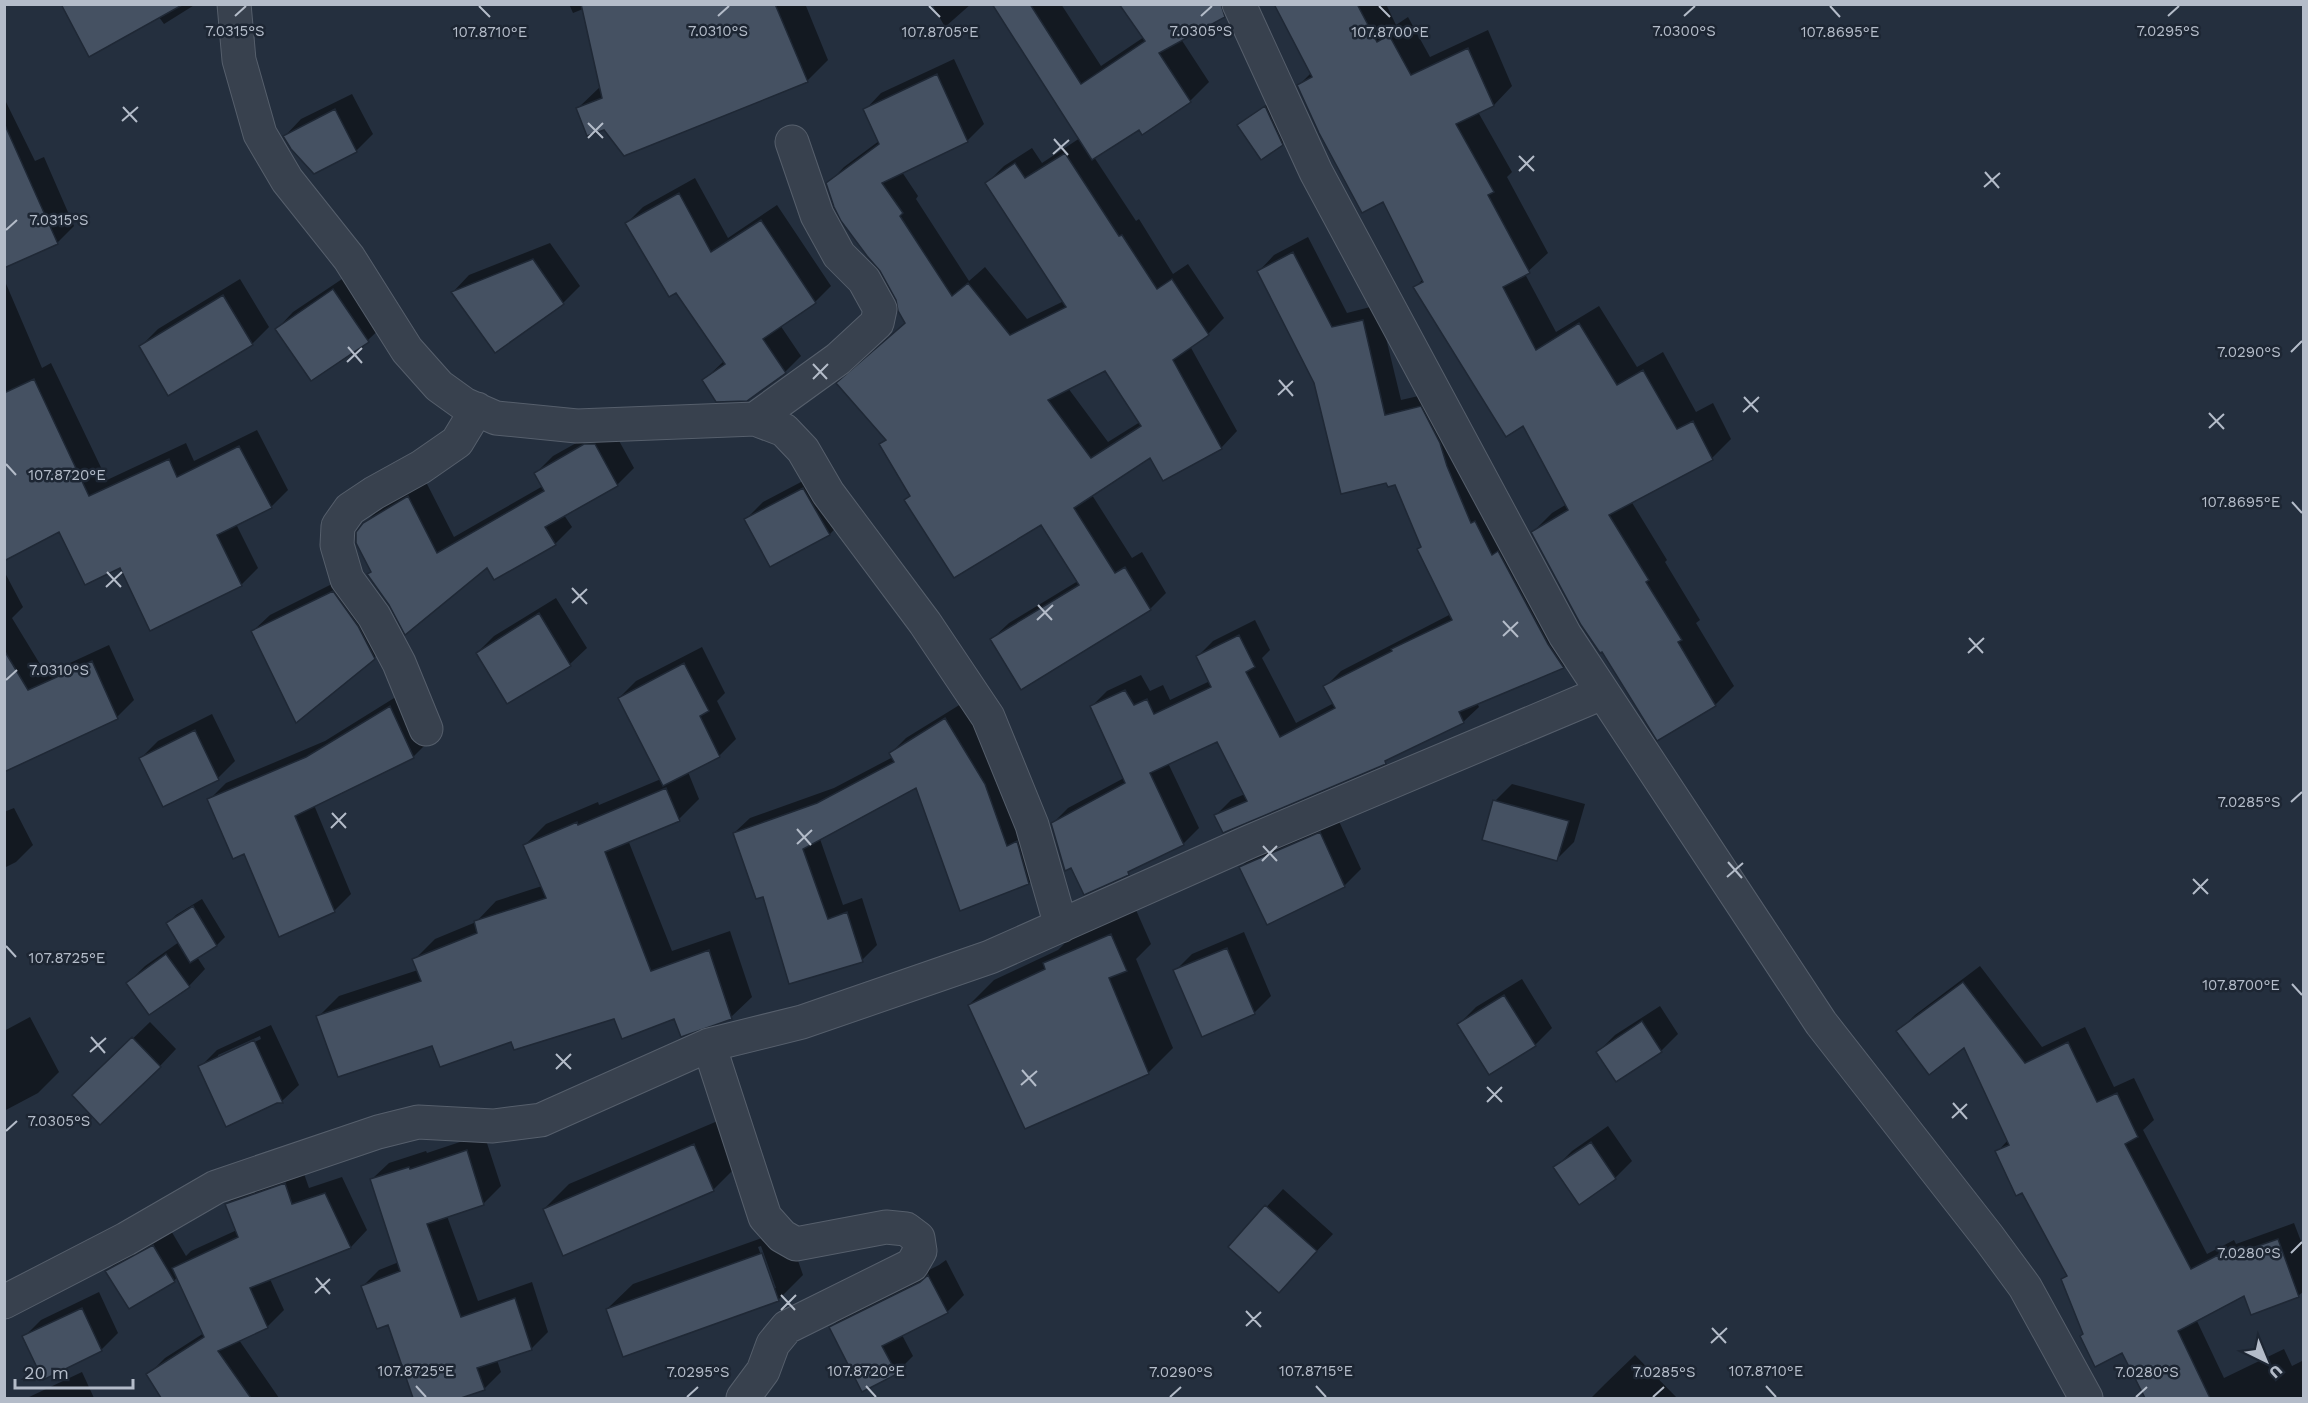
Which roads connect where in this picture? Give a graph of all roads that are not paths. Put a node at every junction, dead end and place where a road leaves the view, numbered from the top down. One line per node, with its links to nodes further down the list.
1 (234, 4): 4 (street)
2 (1239, 4): 6 (street)
3 (792, 142): 5 (street)
4 (477, 409): 5 (street); 7 (street)
5 (755, 419): 8 (street)
6 (1602, 693): 8 (street); 12 (street)
7 (426, 729)
8 (1061, 926): 9 (street)
9 (709, 1045): 10 (street); 11 (street)
10 (4, 1302)
11 (743, 1398)
12 (2086, 1398)

